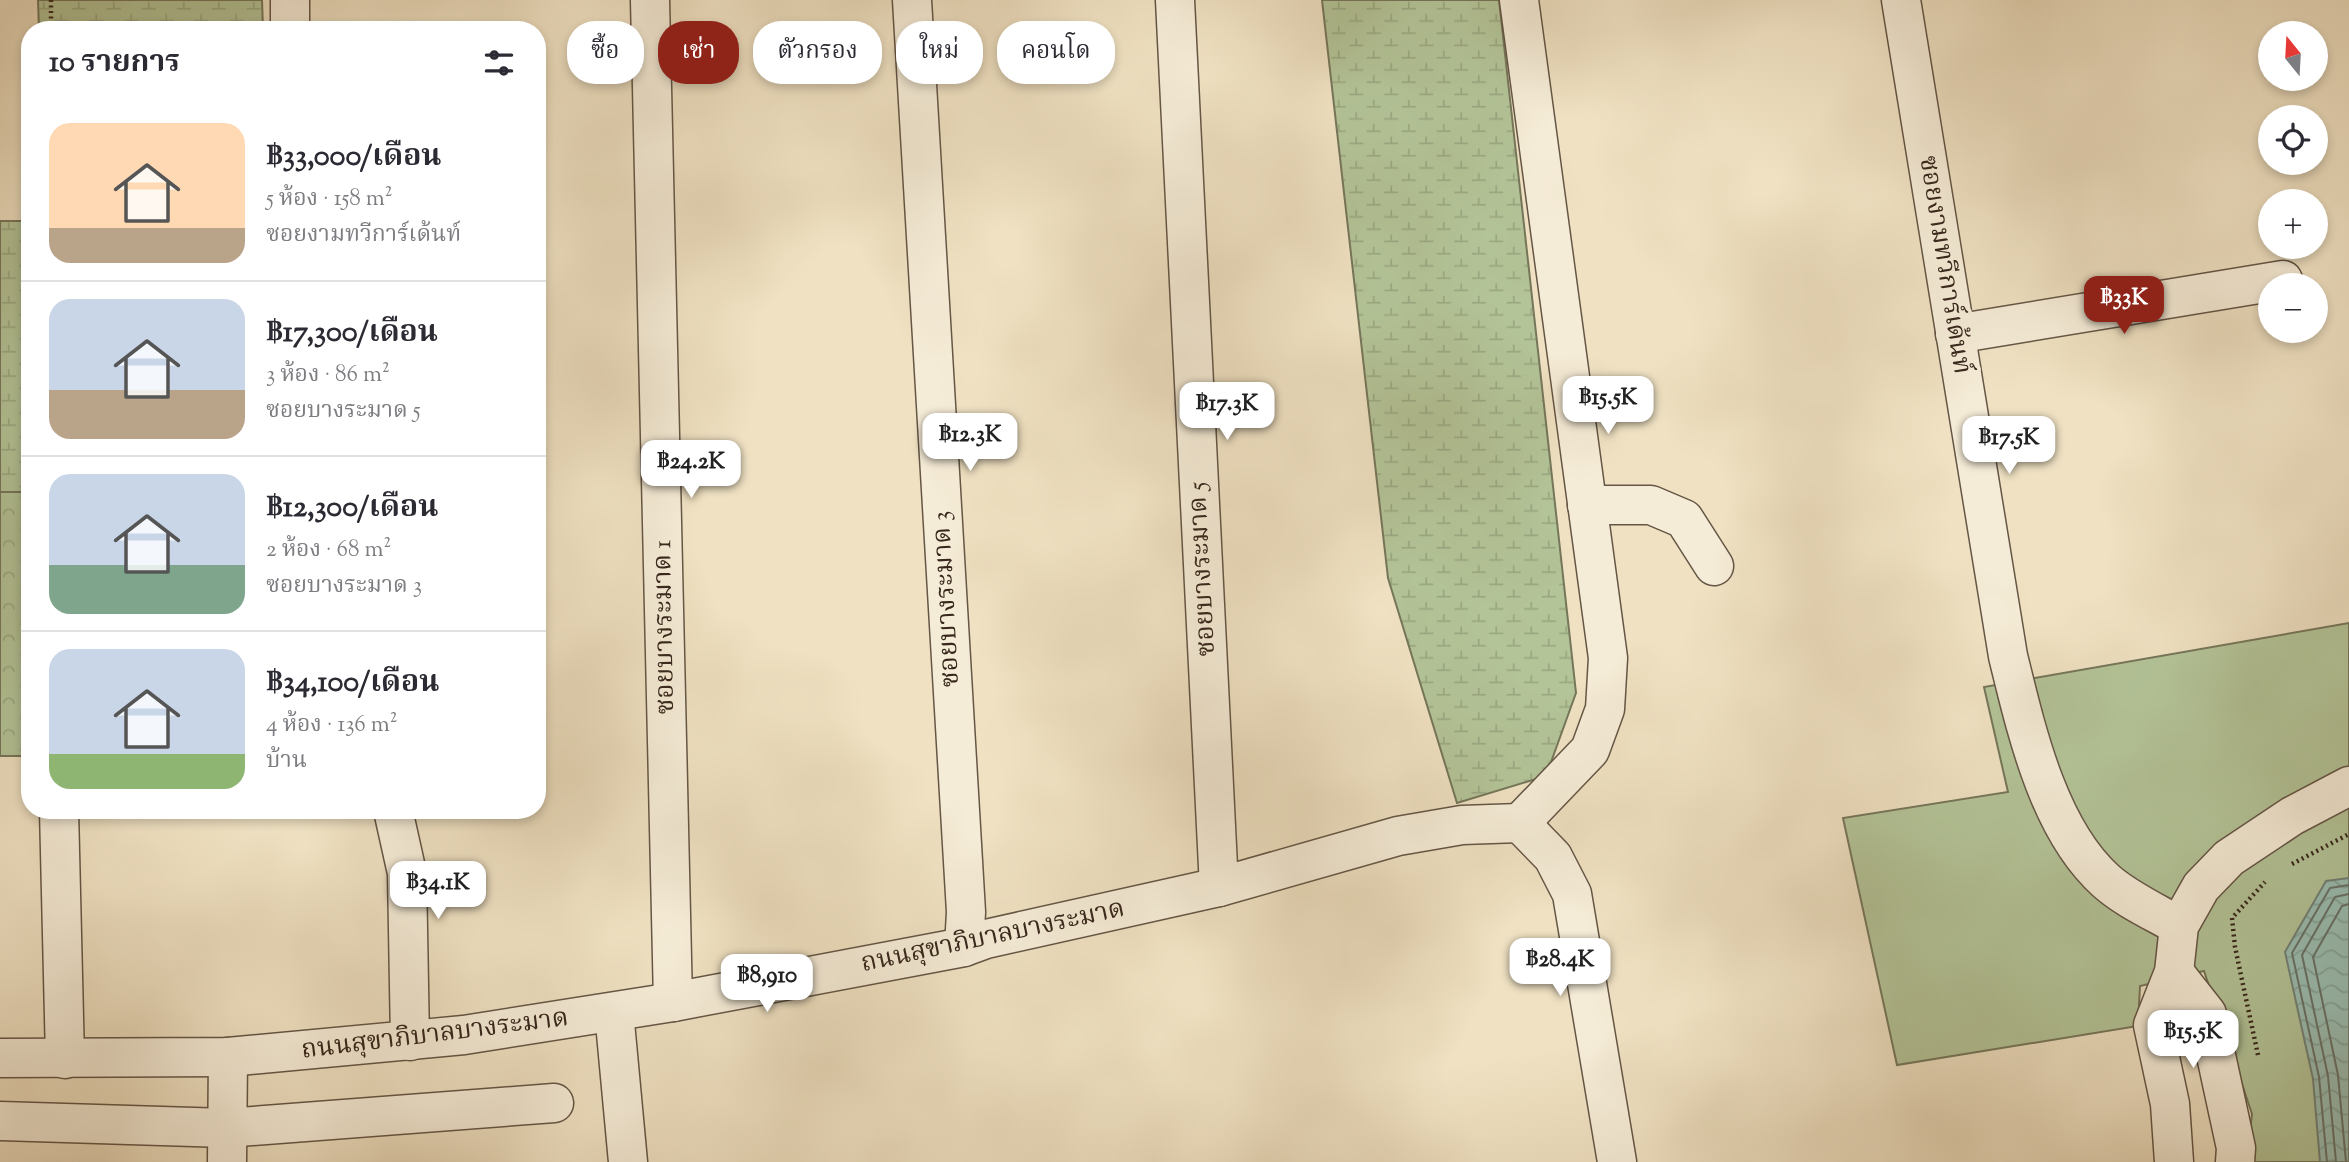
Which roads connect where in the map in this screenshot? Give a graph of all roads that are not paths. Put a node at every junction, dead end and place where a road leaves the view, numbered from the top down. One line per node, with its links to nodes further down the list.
1 (289, 0): 7 (street)
2 (650, 0): 20 (street, ซอยบางระมาด 1)
3 (912, 0): 18 (street, ซอยบางระมาด 3)
4 (1175, 0): 16 (street, ซอยบางระมาด 5)
5 (1519, 0): 10 (street)
6 (1901, 0): 9 (street, ซอยงามทวีการ์เด้นท์)
7 (290, 21)
8 (2258, 284): 9 (street)
9 (1955, 334): 17 (street, ซอยงามทวีการ์เด้นท์)
10 (1587, 505): 11 (street); 15 (street)
11 (1714, 566)
12 (2349, 786): 17 (street)
13 (59, 819): 25 (street)
14 (395, 819): 22 (street)
15 (1520, 824): 16 (street, ถนนสุขาภิบาลบางระมาด); 30 (street)
16 (1219, 887): 18 (street, ถนนสุขาภิบาลบางระมาด)
17 (2179, 926): 19 (street)
18 (964, 947): 20 (street, ถนนสุขาภิบาลบางระมาด)
19 (2175, 972): 31 (street); 32 (street)
20 (673, 1002): 21 (street, ถนนสุขาภิบาลบางระมาด)
21 (614, 1012): 22 (street, ถนนสุขาภิบาลบางระมาด); 29 (street)
22 (410, 1041): 24 (street, ถนนสุขาภิบาลบางระมาด)
23 (0, 1058): 25 (street, ถนนสุขาภิบาลบางระมาด)
24 (228, 1058): 25 (street, ถนนสุขาภิบาลบางระมาด); 28 (street)
25 (65, 1059)
26 (554, 1103): 28 (street)
27 (0, 1121): 28 (street)
28 (226, 1145)
29 (628, 1162)
30 (1617, 1162)
31 (2174, 1162)
32 (2235, 1162)

